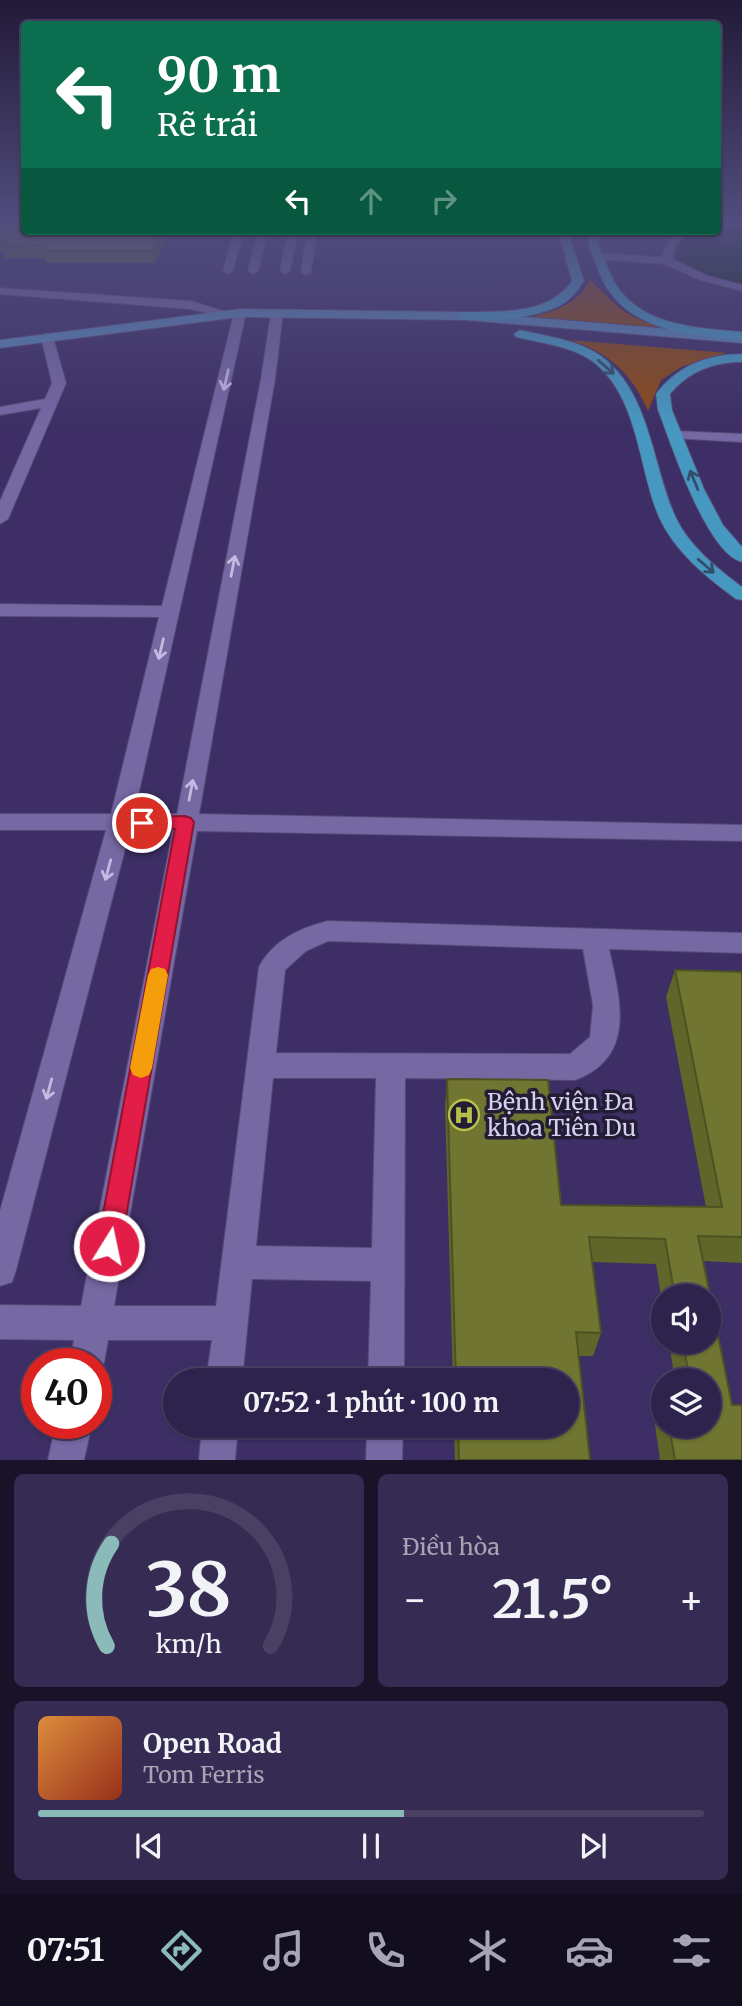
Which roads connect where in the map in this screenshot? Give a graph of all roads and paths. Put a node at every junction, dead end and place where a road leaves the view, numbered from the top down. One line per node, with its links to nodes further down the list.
1 (2, 291): 4 (street)
2 (572, 291): 7 (highway)
3 (613, 291): 10 (highway)
4 (234, 313): 5 (main road); 9 (main road); 21 (street, one-way to 21)
5 (277, 313): 6 (main road); 23 (street, one-way to 5)
6 (386, 316): 7 (main road); 8 (main road)
7 (465, 316): 10 (main road)
8 (520, 334): 12 (main road); 19 (highway, one-way to 19)
9 (47, 337): 11 (main road); 13 (street)
10 (742, 338)
11 (0, 344)
12 (742, 355): 15 (highway)
13 (50, 402): 14 (street); 17 (street)
14 (0, 411)
15 (676, 435): 16 (street); 18 (highway, one-way to 15)
16 (742, 438)
17 (0, 519)
18 (742, 557)
19 (742, 595)
20 (0, 610): 21 (street)
21 (170, 612): 24 (street, one-way to 24)
22 (0, 822): 24 (street)
23 (185, 822): 24 (street); 25 (street); 35 (street)
24 (120, 823): 32 (street, one-way to 32)
25 (742, 833)
26 (594, 938): 27 (street); 28 (street); 29 (street)
27 (742, 943)
28 (260, 1065): 29 (street); 30 (street)
29 (391, 1066): 31 (street)
30 (236, 1262): 31 (street); 34 (street)
31 (388, 1265): 38 (street)
32 (0, 1270)
33 (0, 1322): 35 (street)
34 (230, 1323): 35 (street); 37 (street)
35 (95, 1325): 36 (street)
36 (90, 1348)
37 (226, 1368)
38 (386, 1368)
39 (219, 1438): 43 (street)
40 (385, 1438): 44 (street)
41 (71, 1439): 42 (street)
42 (66, 1460)
43 (217, 1460)
44 (384, 1460)

